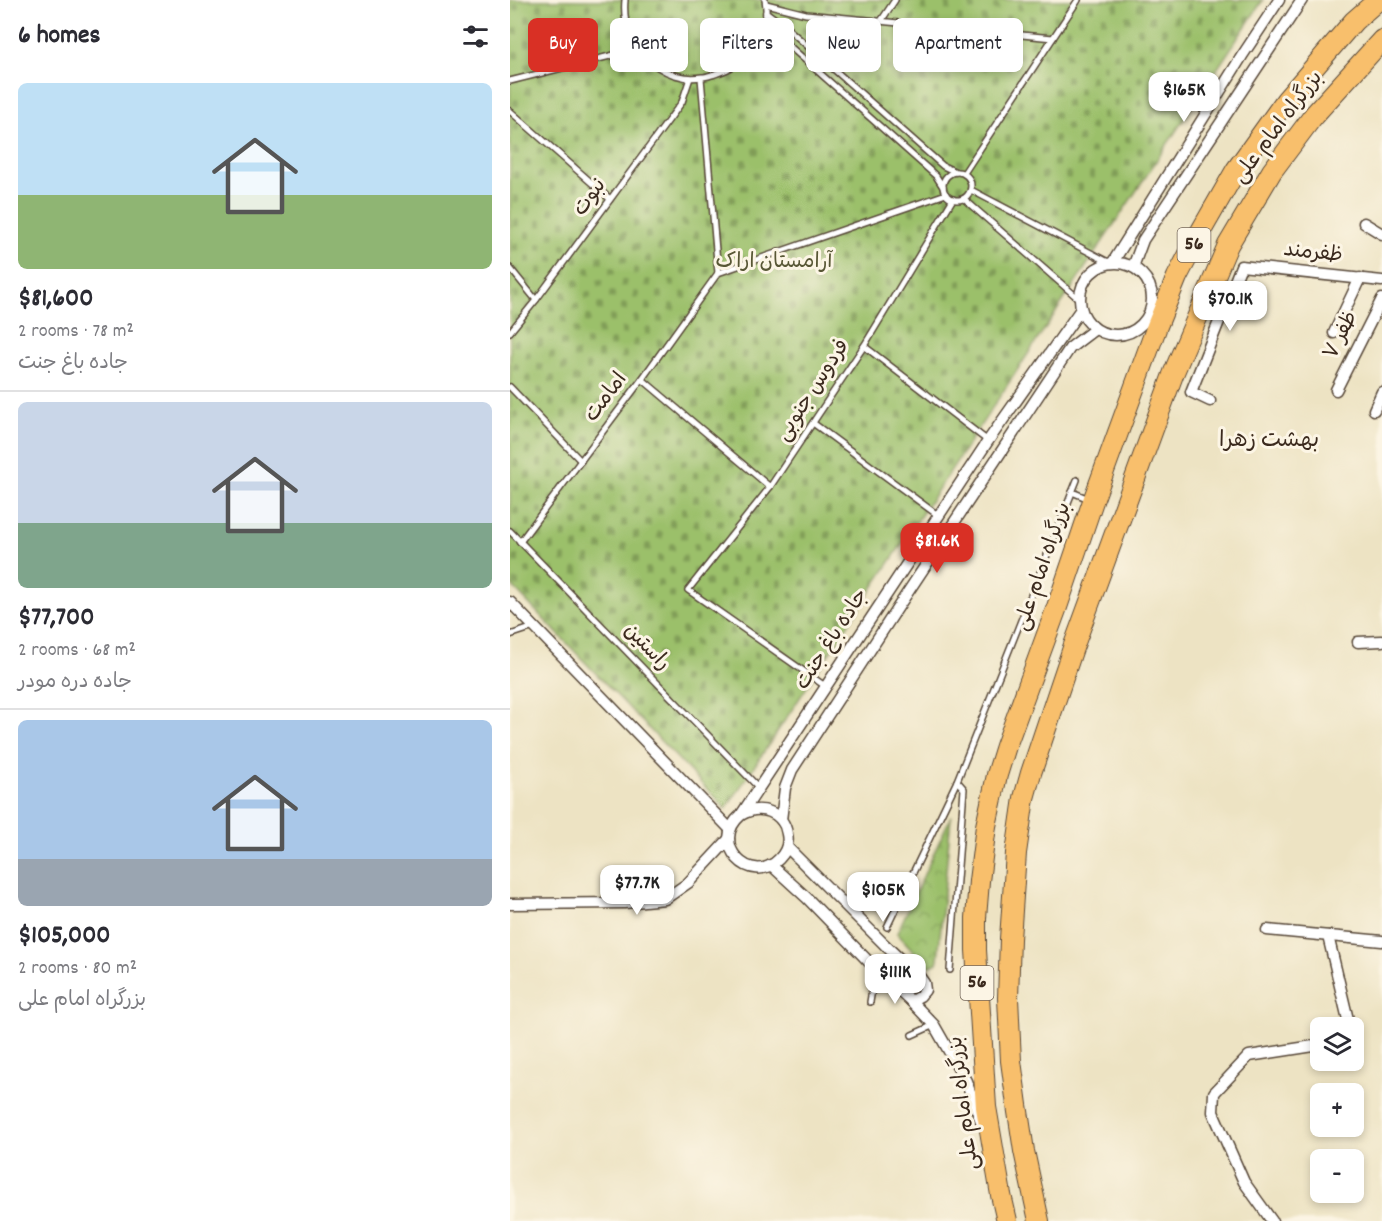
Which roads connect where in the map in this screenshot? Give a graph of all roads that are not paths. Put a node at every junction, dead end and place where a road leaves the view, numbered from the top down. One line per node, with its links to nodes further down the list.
1 (625, 0): 9 (lane)
2 (895, 0): 12 (lane)
3 (1078, 0): 14 (lane)
4 (1279, 0): 34 (street)
5 (1302, 0): 35 (street)
6 (1377, 0): 59 (highway, بزرگراه امام علی / 56)
7 (766, 2): 8 (lane); 11 (lane)
8 (766, 12): 10 (lane); 24 (lane)
9 (625, 18)
10 (765, 18)
11 (848, 18)
12 (881, 20)
13 (881, 21): 14 (lane)
14 (1053, 38): 25 (lane)
15 (1382, 40): 72 (highway, بزرگراه امام علی / 56)
16 (794, 50): 26 (lane)
17 (610, 56): 22 (lane)
18 (668, 72): 20 (lane)
19 (720, 72): 21 (lane)
20 (690, 78): 21 (lane); 29 (lane, نبوت)
21 (701, 78): 37 (lane)
22 (510, 81)
23 (510, 111): 29 (lane)
24 (956, 172): 25 (lane); 26 (lane)
25 (964, 173): 27 (lane)
26 (943, 187): 28 (lane)
27 (971, 190): 31 (lane); 34 (lane)
28 (946, 194): 30 (lane); 37 (lane)
29 (610, 199): 41 (lane, نبوت)
30 (953, 199): 31 (lane); 46 (lane, فردوس جنوبی)
31 (964, 199): 42 (lane)
32 (1364, 223): 33 (street)
33 (1382, 234)
34 (1112, 263): 35 (street); 42 (street)
35 (1133, 267): 43 (street)
36 (510, 268): 41 (lane)
37 (718, 273): 47 (lane, امامت)
38 (1360, 278): 39 (street, ظفرمند); 45 (street); 51 (street, ظفرمند)
39 (1382, 280)
40 (1382, 299): 49 (street, ظفر ۷)
41 (536, 300): 44 (lane, نبوت)
42 (1080, 304): 43 (street); 54 (street, جاده باغ جنت)
43 (1095, 329): 64 (street, جاده باغ جنت)
44 (510, 332)
45 (1334, 333)
46 (864, 346): 53 (lane, فردوس جنوبی); 54 (lane)
47 (642, 379): 55 (lane, امامت); 57 (lane)
48 (510, 387): 55 (lane)
49 (1336, 390)
50 (1382, 392): 52 (street)
51 (1210, 401)
52 (1374, 410)
53 (813, 423): 57 (lane, فردوس جنوبی); 60 (lane)
54 (988, 441): 60 (street, جاده باغ جنت)
55 (580, 462): 62 (lane, امامت)
56 (1077, 480): 58 (lane)
57 (770, 488): 70 (lane, فردوس جنوبی)
58 (1072, 492): 59 (lane); 73 (lane)
59 (1093, 501): 71 (highway, بزرگراه امام علی / 56)
60 (939, 516): 63 (street, جاده باغ جنت)
61 (510, 531): 62 (lane, راستین)
62 (520, 542): 74 (lane, راستین)
63 (888, 592): 64 (street); 70 (street, جاده باغ جنت)
64 (902, 601): 76 (street, جاده باغ جنت)
65 (510, 602): 66 (street)
66 (534, 627): 67 (lane); 77 (street)
67 (510, 635)
68 (1382, 641): 69 (street)
69 (1358, 642)
70 (825, 686): 74 (street, جاده باغ جنت)
71 (1006, 746): 72 (highway); 93 (highway, بزرگراه امام علی / 56)
72 (1036, 756): 95 (highway, بزرگراه امام علی / 56)
73 (957, 781): 81 (lane); 86 (lane)
74 (758, 787): 75 (street, جاده باغ جنت)
75 (741, 815): 76 (street); 77 (street)
76 (782, 820): 78 (street)
77 (730, 834): 79 (street); 80 (street)
78 (786, 847): 79 (street); 87 (street)
79 (771, 865): 85 (street)
80 (510, 904)
81 (887, 927)
82 (1267, 930): 83 (street)
83 (1328, 936): 84 (street); 89 (street)
84 (1382, 941)
85 (871, 964): 87 (street); 88 (lane)
86 (950, 970)
87 (911, 1001): 90 (street)
88 (870, 1002)
89 (1347, 1017)
90 (934, 1025): 91 (lane); 93 (street)
91 (912, 1035)
92 (1310, 1047): 96 (street)
93 (996, 1163): 94 (highway, بزرگراه امام علی / 56)
94 (1004, 1219)
95 (1039, 1221)
96 (1272, 1221)

